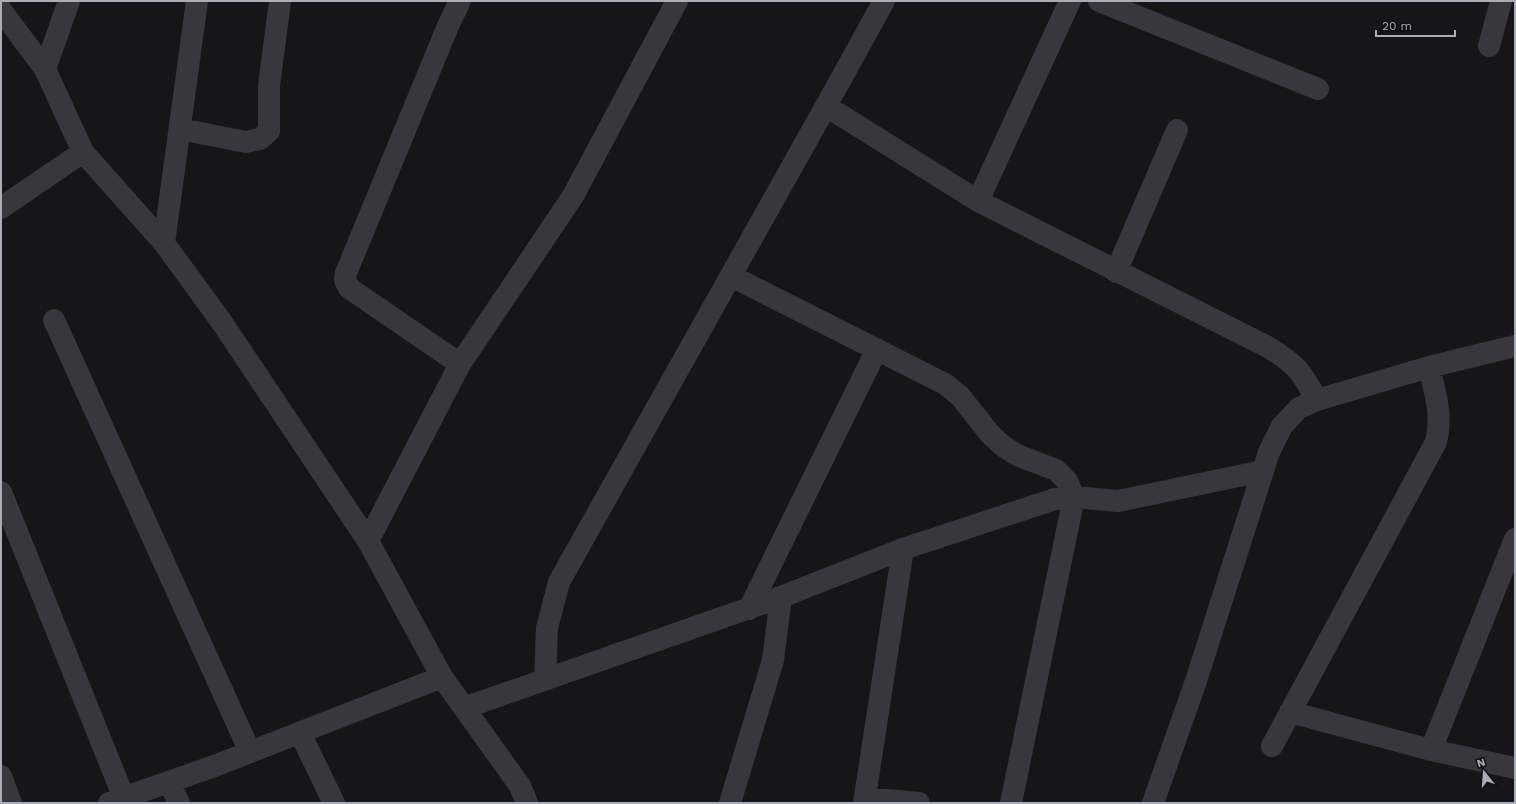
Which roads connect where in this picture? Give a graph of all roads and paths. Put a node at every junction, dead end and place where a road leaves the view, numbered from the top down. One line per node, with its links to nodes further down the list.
1 (69, 1): 12 (street)
2 (197, 1): 15 (street)
3 (280, 1): 15 (street)
4 (460, 1): 26 (street)
5 (677, 1): 26 (street)
6 (884, 1): 14 (street)
7 (1070, 1): 18 (street)
8 (1099, 1): 13 (street)
9 (1501, 1): 11 (street)
10 (1, 10): 12 (street)
11 (1489, 46)
12 (45, 69): 17 (street)
13 (1318, 89)
14 (826, 106): 18 (street); 22 (street)
15 (180, 130): 20 (street)
16 (1177, 130): 21 (street)
17 (84, 152): 19 (street); 20 (street)
18 (978, 201): 21 (street)
19 (1, 208)
20 (164, 244): 33 (street)
21 (1116, 272): 28 (street)
22 (731, 276): 25 (street); 38 (street)
23 (54, 320): 44 (street)
24 (1515, 346): 27 (street)
25 (877, 349): 31 (street); 36 (street)
26 (460, 364): 33 (street)
27 (1429, 367): 28 (street); 40 (street)
28 (1317, 400): 29 (street)
29 (1262, 471): 31 (street); 57 (street)
30 (1, 492): 48 (street)
31 (1074, 497): 34 (street); 56 (street)
32 (1515, 539): 43 (street)
33 (368, 540): 37 (street)
34 (903, 549): 35 (street); 49 (street)
35 (781, 597): 36 (street); 54 (street)
36 (749, 608): 38 (street)
37 (442, 677): 39 (street); 41 (street)
38 (545, 680): 39 (street)
39 (464, 708): 53 (street)
40 (1290, 712): 42 (street); 43 (street)
41 (300, 733): 44 (street); 52 (street)
42 (1272, 746)
43 (1431, 750): 45 (street)
44 (250, 752): 47 (street)
45 (1515, 768)
46 (1, 776): 50 (street)
47 (169, 782): 48 (street); 51 (street)
48 (116, 800)
49 (865, 801): 55 (street)
50 (12, 803)
51 (179, 803)
52 (334, 803)
53 (527, 803)
54 (730, 803)
55 (919, 803)
56 (1011, 803)
57 (1153, 803)

